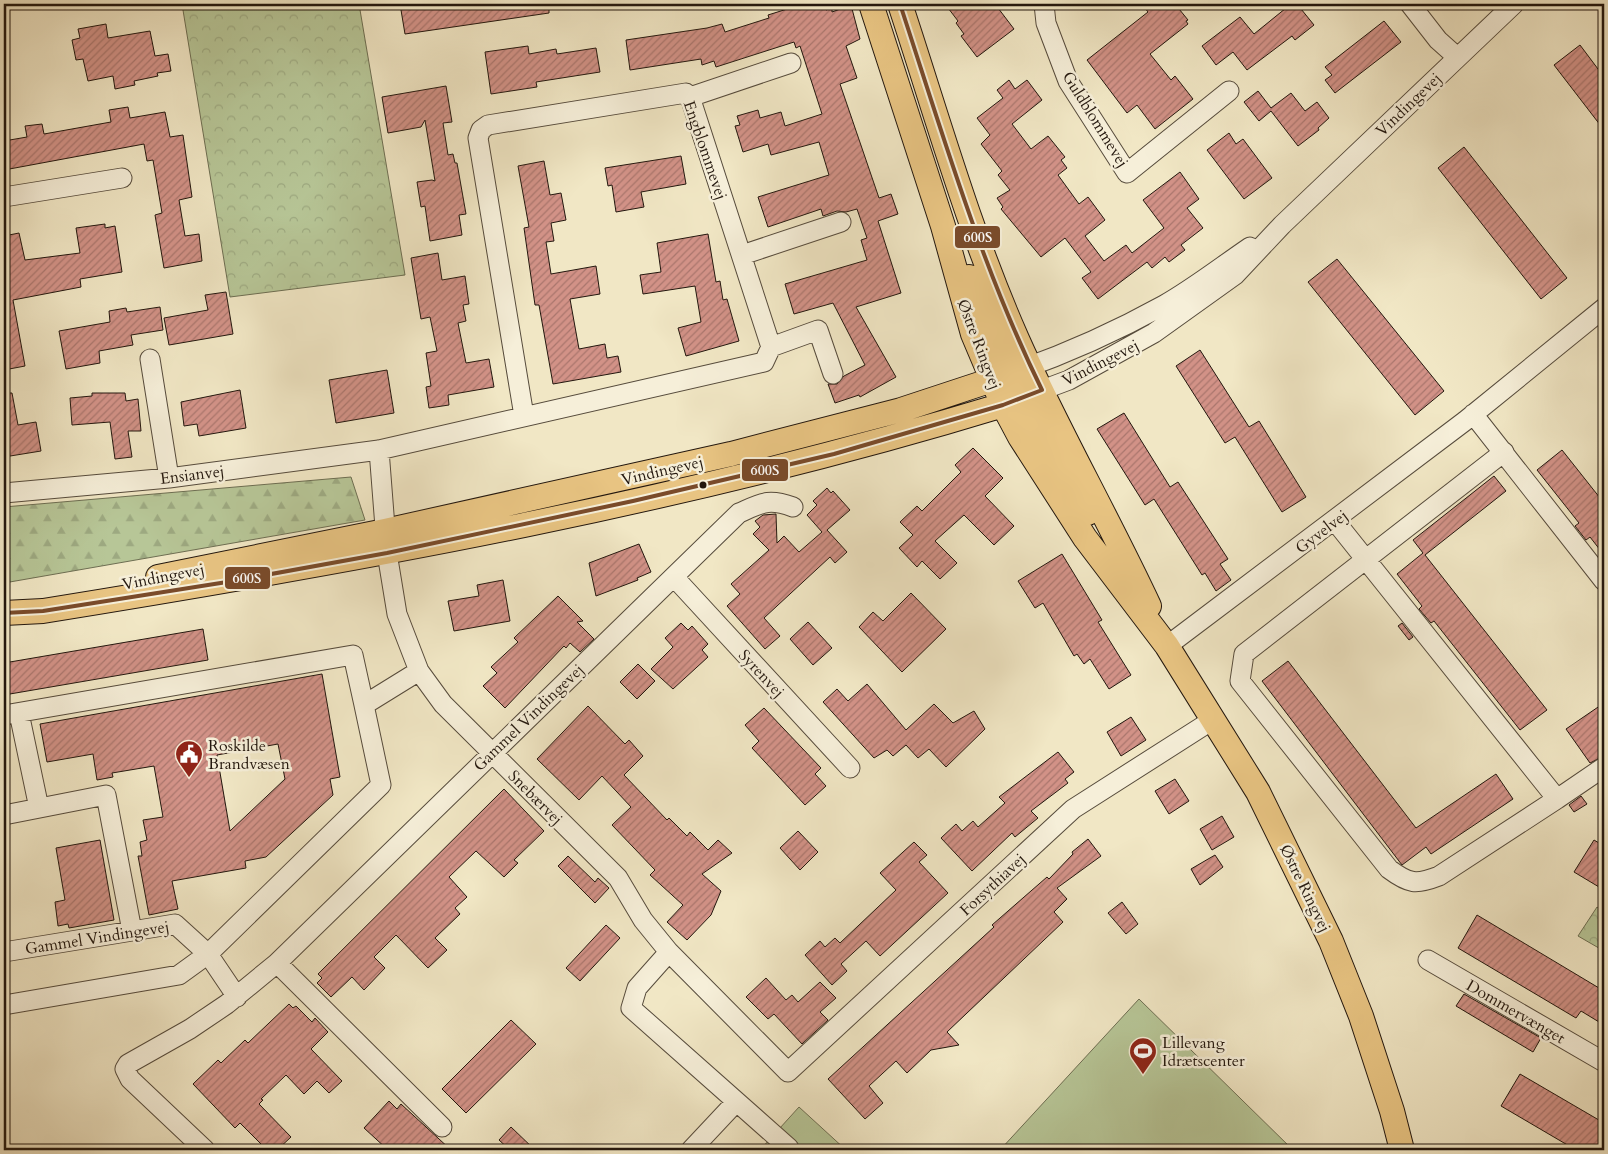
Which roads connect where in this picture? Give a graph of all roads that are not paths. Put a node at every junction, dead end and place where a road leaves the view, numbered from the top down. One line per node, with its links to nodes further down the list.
1 (871, 4): 18 (main road, Østre Ringvej)
2 (900, 4): 18 (main road, Østre Ringvej)
3 (1044, 4): 8 (street, Guldblommevej)
4 (1410, 4): 6 (street)
5 (1514, 4): 6 (street, Vindingevej)
6 (1457, 57): 13 (street, Vindingevej)
7 (791, 63): 9 (street)
8 (1228, 91)
9 (690, 97): 14 (street, Engblommevej); 22 (street, Engblommevej)
10 (122, 178): 11 (street)
11 (4, 197)
12 (841, 222): 14 (street)
13 (1282, 225): 18 (street, Vindingevej); 20 (street, Vindingevej)
14 (742, 255): 16 (street, Engblommevej)
15 (1604, 308): 21 (street, Gyvelvej)
16 (771, 347): 19 (street); 22 (street)
17 (150, 359): 25 (street)
18 (1011, 373): 20 (main road, Østre Ringvej); 20 (main road, Østre Ringvej); 29 (main road, Vindingevej)
19 (833, 374)
20 (1023, 397): 29 (main road, Vindingevej); 34 (main road, Østre Ringvej); 34 (main road, Østre Ringvej)
21 (1473, 414): 24 (street); 28 (street, Gyvelvej)
22 (524, 416): 23 (street)
23 (379, 450): 25 (street, Ensianvej); 29 (street)
24 (1504, 452): 30 (street); 32 (street)
25 (169, 478): 26 (street, Ensianvej)
26 (4, 493)
27 (793, 507): 31 (street, Gammel Vindingevej)
28 (1334, 521): 30 (street); 34 (street, Gyvelvej)
29 (386, 542): 33 (main road, Vindingevej); 35 (street, Snebærvej)
30 (1365, 559): 42 (street); 42 (street)
31 (674, 577): 39 (street, Gammel Vindingevej); 41 (street, Syrenvej)
32 (1604, 581)
33 (4, 611)
34 (1168, 646): 38 (main road, Østre Ringvej)
35 (419, 671): 36 (street); 39 (street, Snebærvej)
36 (364, 705): 37 (street); 48 (street)
37 (11, 714): 43 (street)
38 (1214, 719): 54 (street, Forsythiavej); 60 (main road, Østre Ringvej)
39 (491, 752): 47 (street, Snebærvej); 50 (street, Gammel Vindingevej)
40 (1604, 767): 42 (street)
41 (850, 768)
42 (1556, 799)
43 (39, 808): 44 (street); 45 (street)
44 (4, 814)
45 (132, 931): 46 (street, Gammel Vindingevej); 48 (street, Gammel Vindingevej)
46 (4, 952)
47 (669, 952): 54 (street, Snebærvej); 55 (street)
48 (208, 954): 51 (street, Gammel Vindingevej); 52 (street)
49 (1428, 960): 53 (street, Dommervænget)
50 (276, 962): 51 (street, Gammel Vindingevej); 56 (street)
51 (237, 997): 58 (street, Gammel Vindingevej)
52 (4, 1005)
53 (1604, 1062)
54 (788, 1072)
55 (736, 1102): 57 (street); 59 (street)
56 (442, 1127)
57 (789, 1148)
58 (205, 1150)
59 (691, 1150)
60 (1402, 1150)

